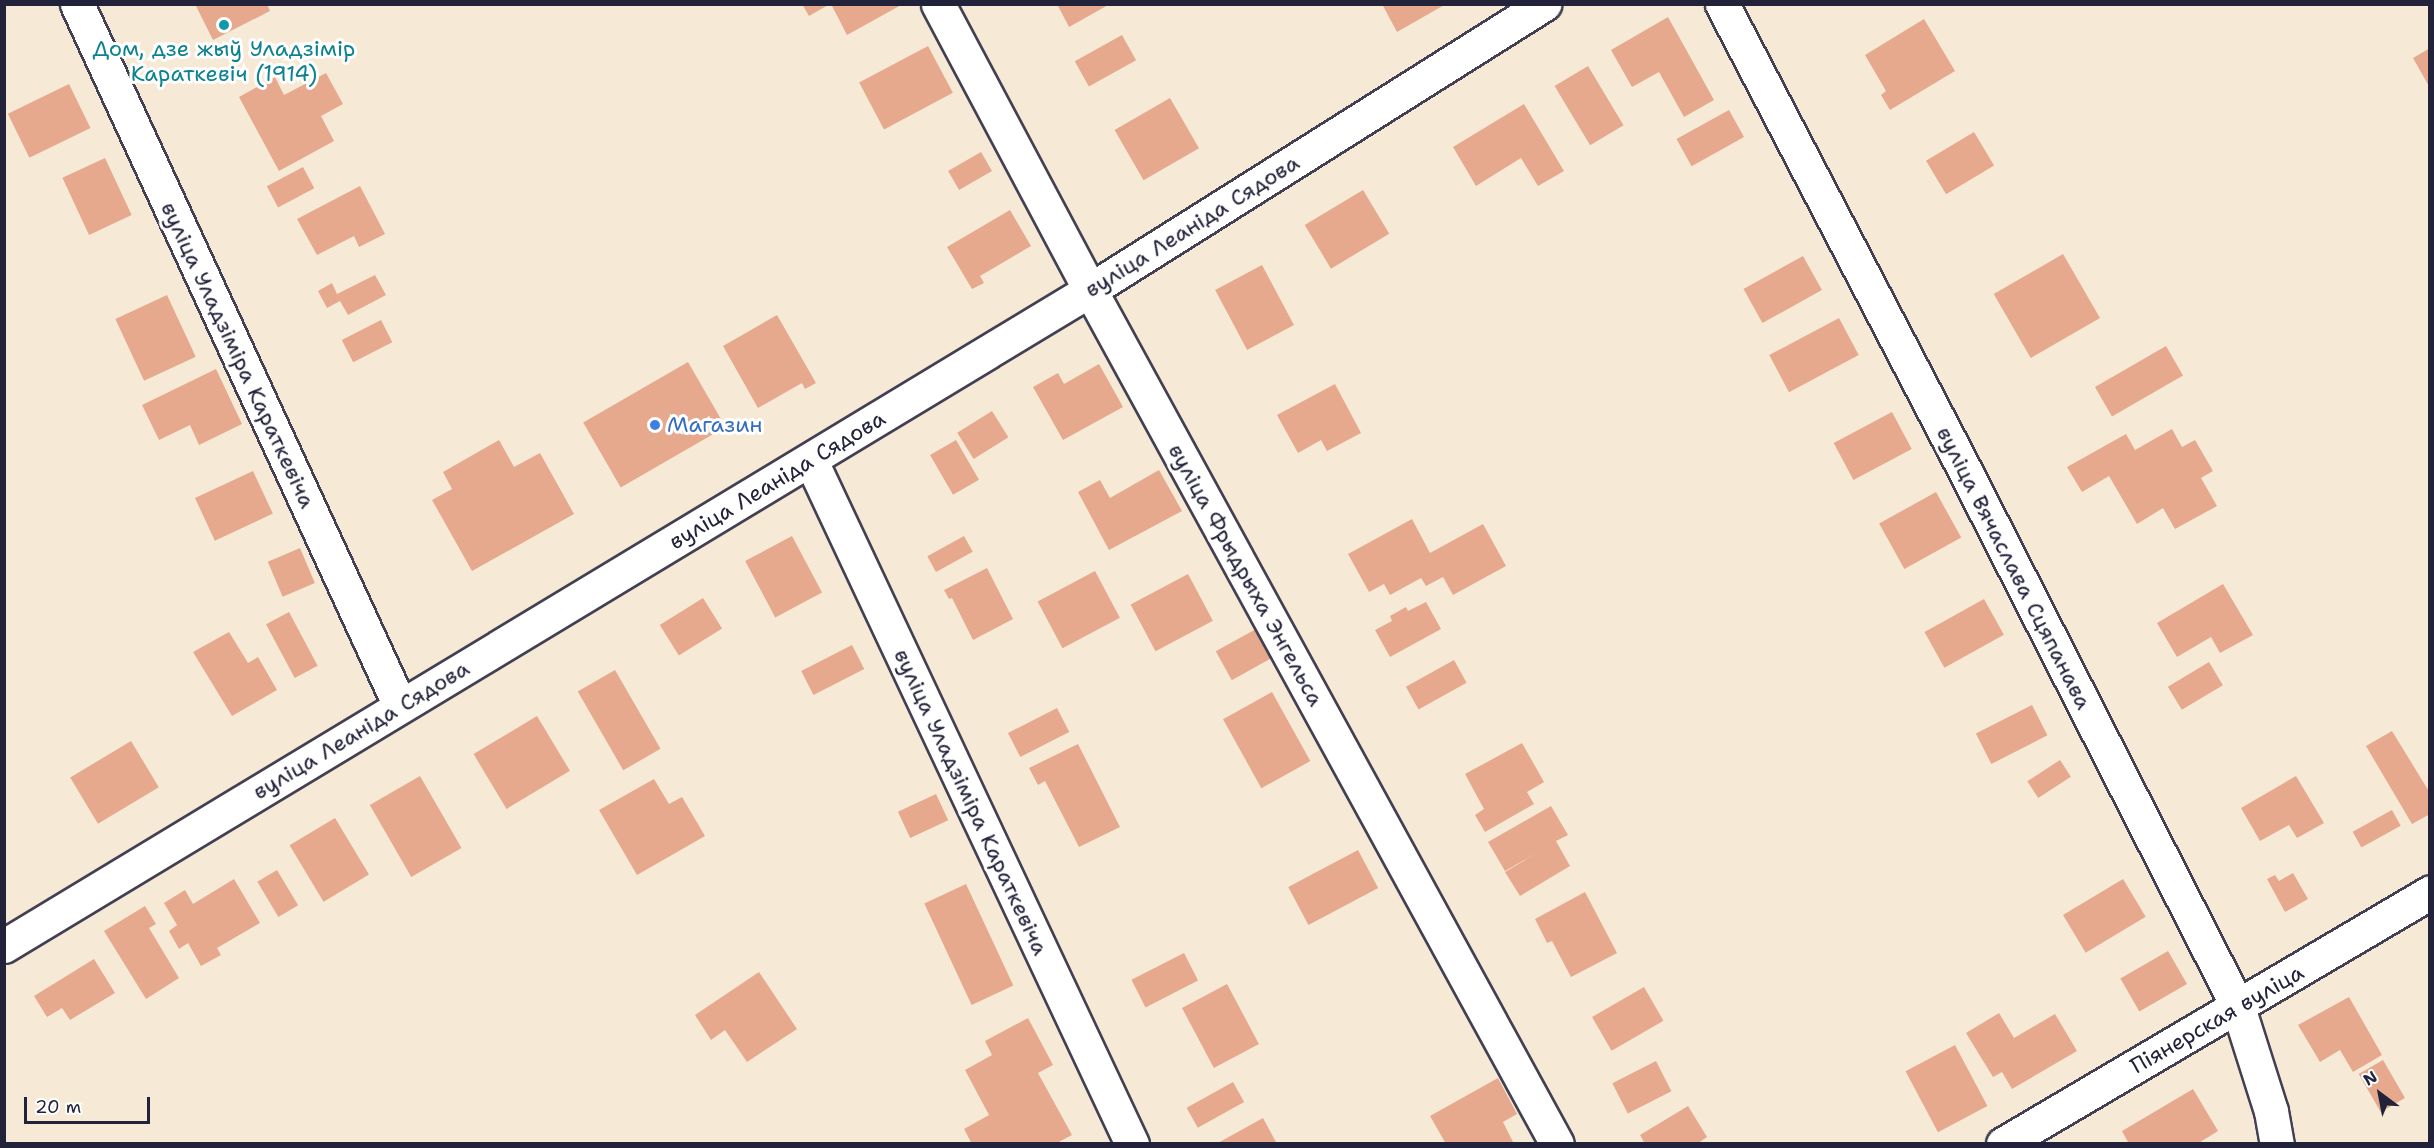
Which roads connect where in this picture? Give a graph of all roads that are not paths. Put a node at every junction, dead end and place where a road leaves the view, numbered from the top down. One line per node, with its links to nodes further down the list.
1 (77, 4): 7 (street, вуліца Уладзіміра Караткевіча)
2 (938, 4): 5 (street, вуліца Фрыдрыха Энгельса)
3 (1544, 4): 5 (street, вуліца Леаніда Сядова)
4 (1722, 4): 10 (street, вуліца Вячаслава Сцяпанава)
5 (1090, 290): 6 (street, вуліца Леаніда Сядова); 12 (street, вуліца Фрыдрыха Энгельса)
6 (811, 461): 7 (street, вуліца Леаніда Сядова); 11 (street, вуліца Уладзіміра Караткевіча)
7 (400, 706): 9 (street, вуліца Леаніда Сядова)
8 (2430, 892): 10 (street, Піянерская вуліца)
9 (4, 946)
10 (2238, 1007): 13 (street, Піянерская вуліца); 14 (street, вуліца Вячаслава Сцяпанава)
11 (1132, 1143)
12 (1557, 1143)
13 (2003, 1143)
14 (2277, 1143)

